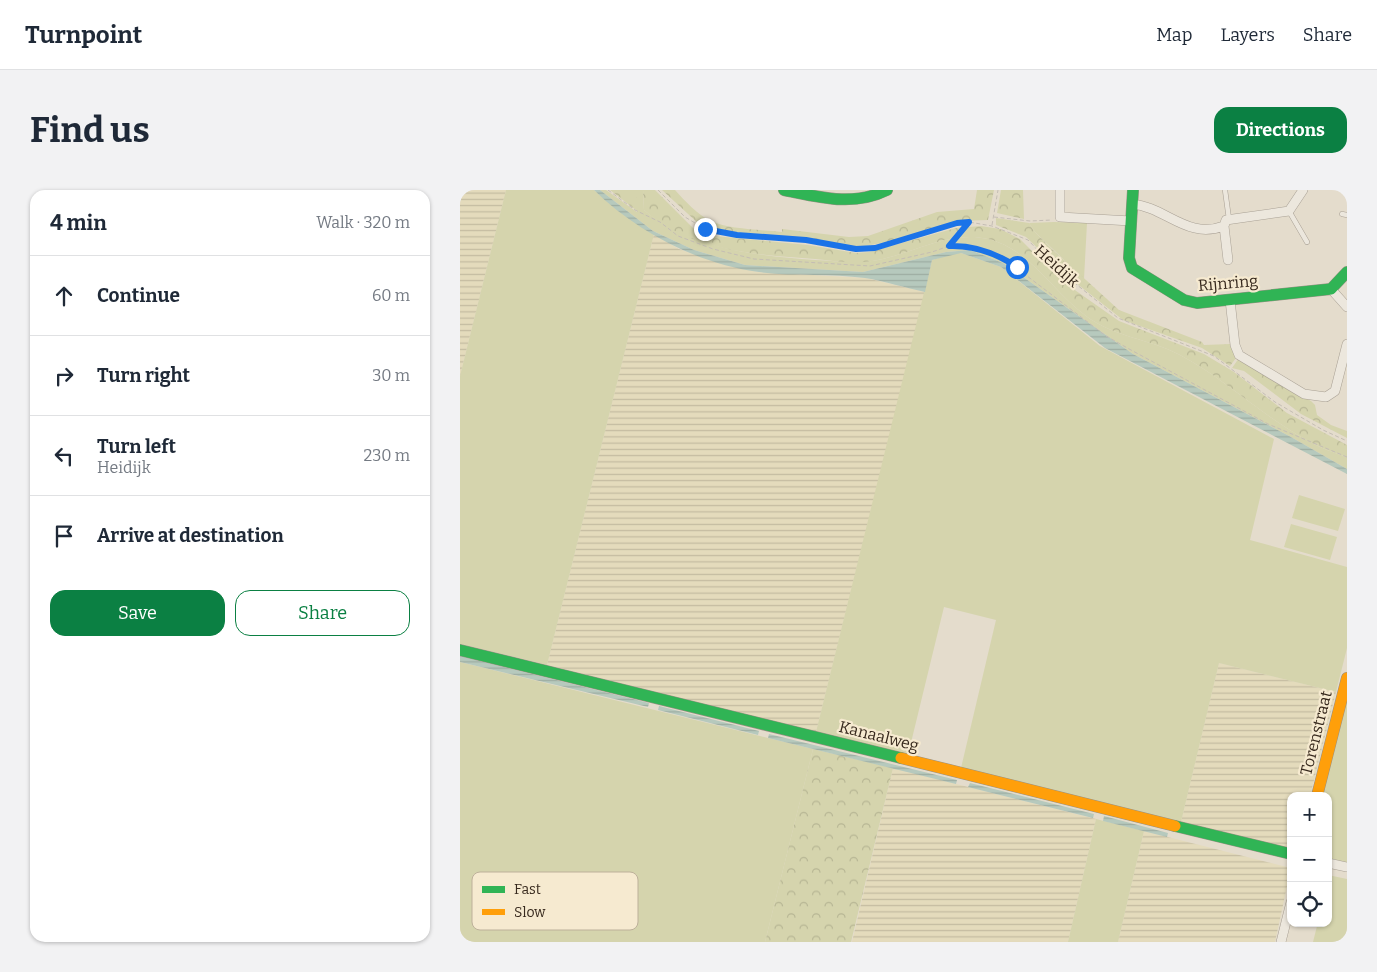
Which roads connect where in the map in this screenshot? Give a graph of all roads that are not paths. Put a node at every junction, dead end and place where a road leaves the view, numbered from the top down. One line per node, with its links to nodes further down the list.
1 (784, 190): 7 (street)
2 (887, 190): 7 (street)
3 (1060, 190): 10 (street)
4 (1133, 190): 8 (street, Rijnring)
5 (1225, 190): 11 (lane)
6 (1303, 190): 9 (street)
7 (806, 192)
8 (1132, 204): 10 (street, Rijnring); 11 (street)
9 (1289, 211): 11 (street); 12 (lane)
10 (1131, 221): 16 (street, Rijnring)
11 (1226, 222): 13 (street)
12 (1307, 242)
13 (1228, 260)
14 (1347, 272): 15 (street)
15 (1331, 289): 16 (street, Rijnring); 17 (street)
16 (1230, 300): 18 (street)
17 (1347, 306)
18 (1347, 344)
19 (460, 650): 22 (street, Kanaalweg)
20 (1347, 678): 21 (street, Torenstraat)
21 (1318, 792)
22 (1287, 853)
23 (1332, 863): 24 (street)
24 (1347, 867)
25 (1287, 918): 26 (street)
26 (1281, 942)

